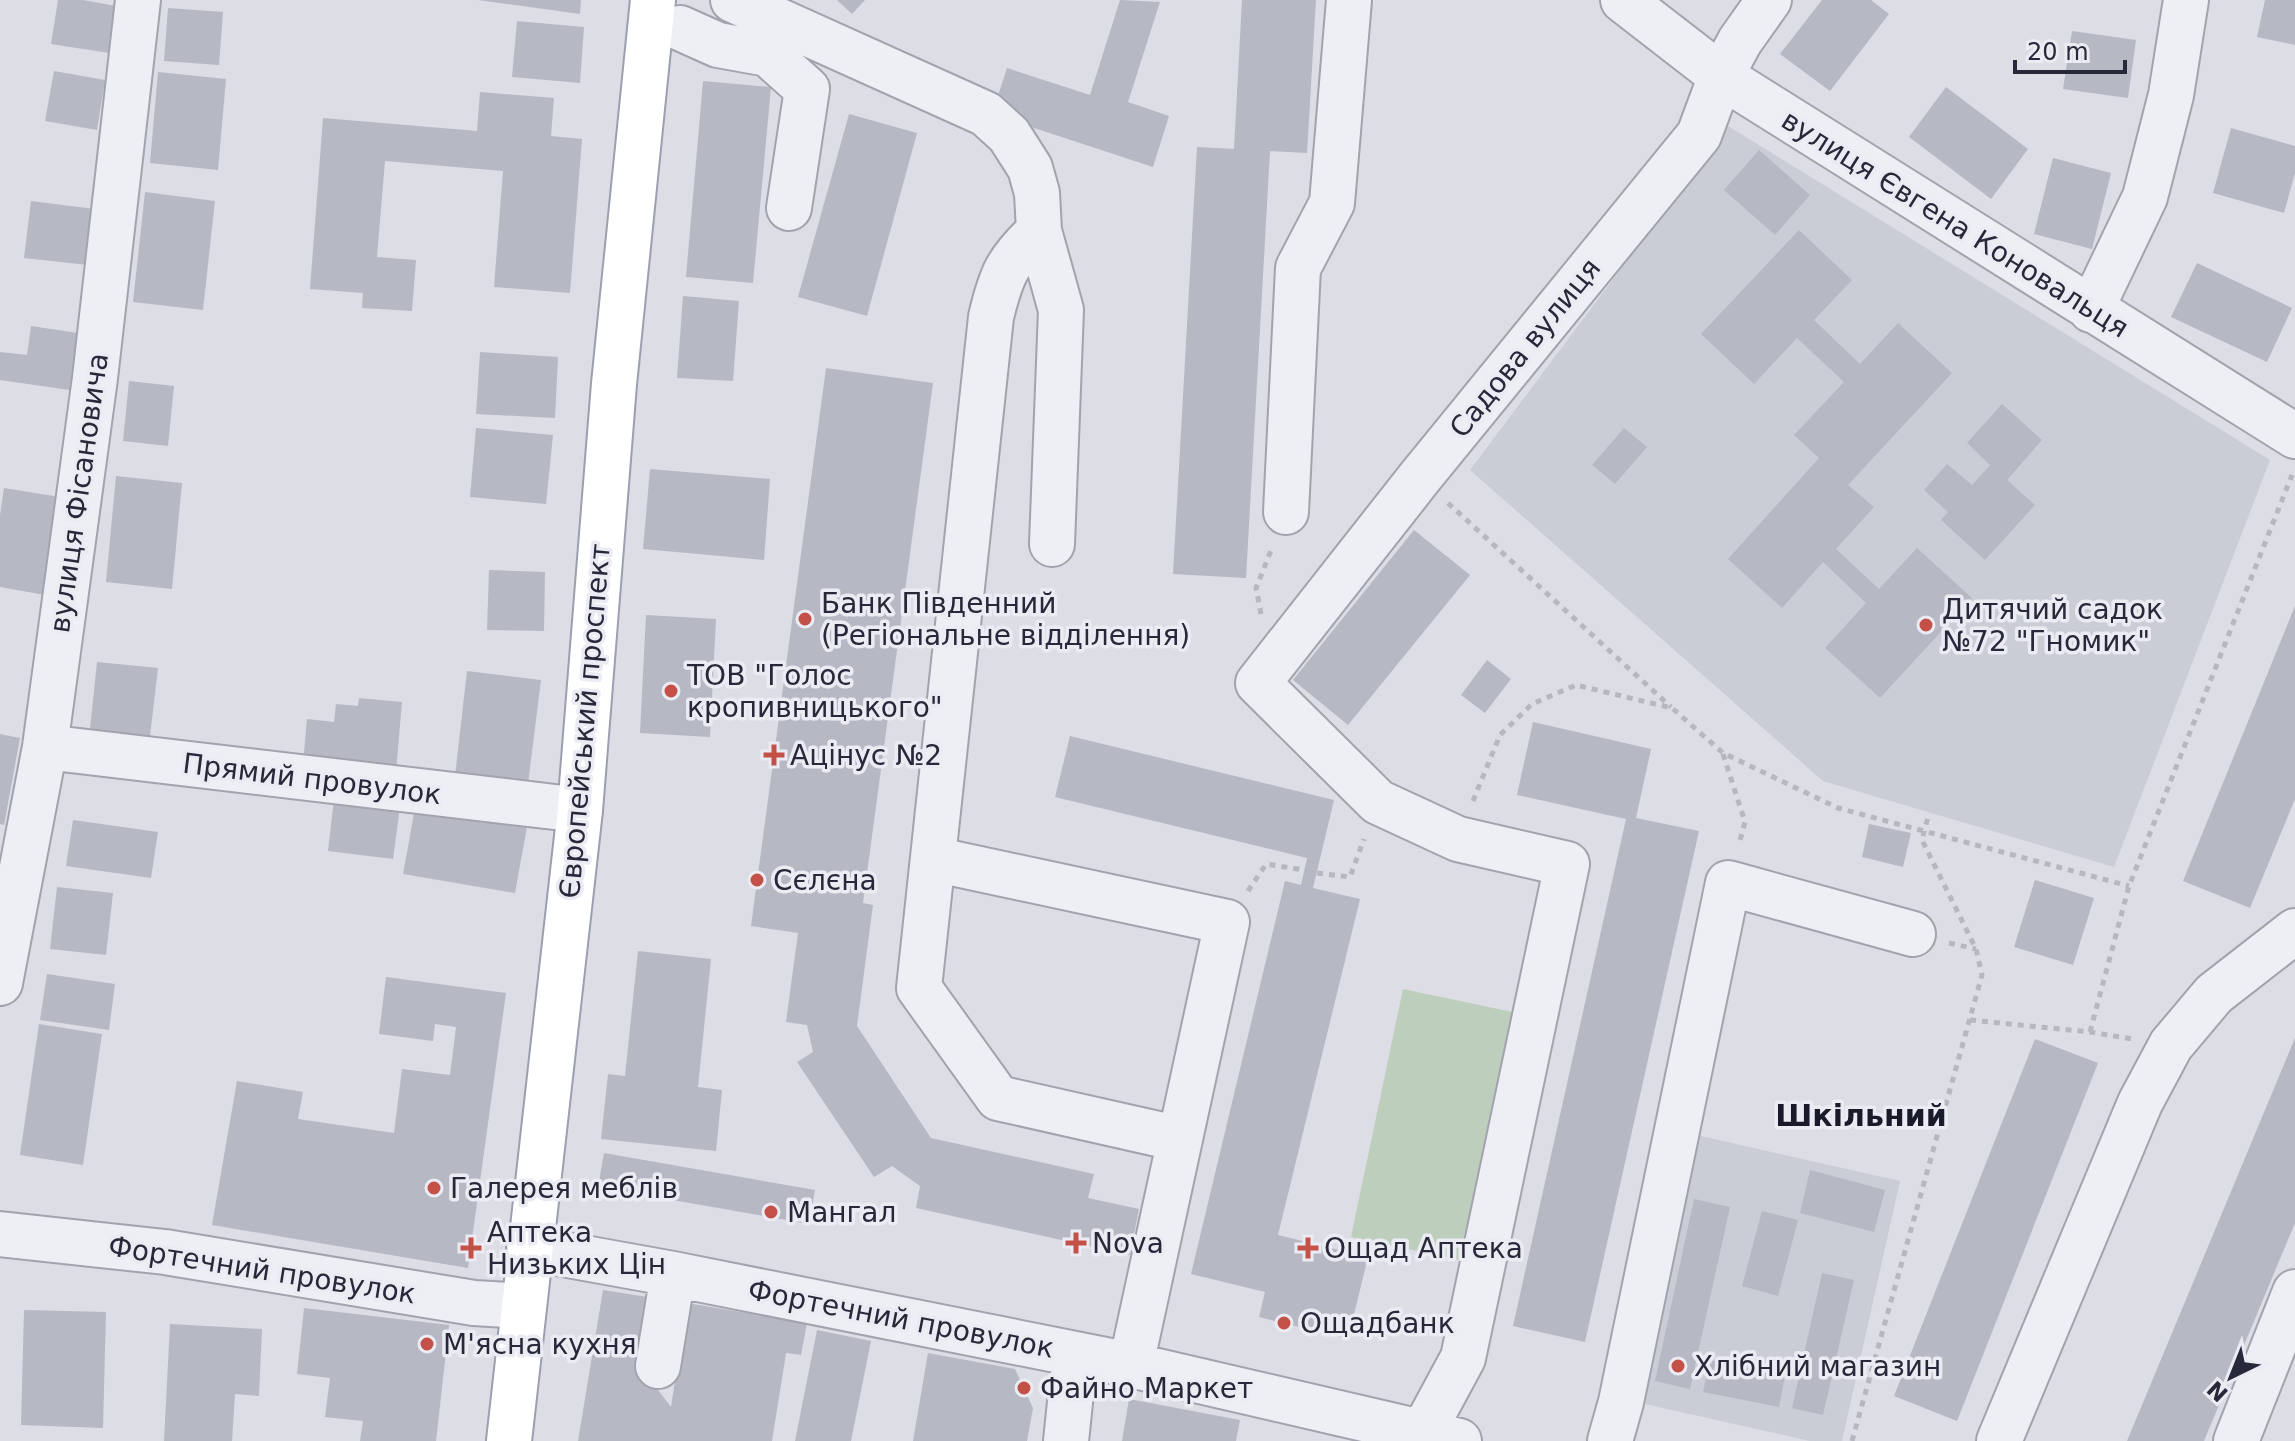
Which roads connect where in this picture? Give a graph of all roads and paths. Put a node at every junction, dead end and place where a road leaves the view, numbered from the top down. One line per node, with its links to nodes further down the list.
1 (138, 0): 19 (street, вулиця Фісановича)
2 (733, 0): 10 (street)
3 (1349, 0): 15 (street)
4 (1623, 0): 8 (street, вулиця Євгена Коновальця)
5 (1769, 0): 8 (street, Садова вулиця)
6 (2186, 0): 11 (street)
7 (671, 20): 9 (street); 22 (main road, Європейський проспект)
8 (1721, 76): 11 (street, вулиця Євгена Коновальця); 14 (street, Садова вулиця)
9 (789, 208)
10 (1039, 231): 16 (street); 26 (street)
11 (2091, 310): 12 (street, вулиця Євгена Коновальця)
12 (2295, 436)
13 (2295, 466): 30 (path)
14 (1420, 477): 17 (street, Садова вулиця); 18 (path)
15 (1286, 512): 17 (path)
16 (1052, 544)
17 (1264, 674): 21 (street)
18 (1672, 708): 20 (path); 25 (path)
19 (45, 747): 22 (street, Прямий провулок); 34 (street, вулиця Фісановича)
20 (1723, 753): 24 (path); 29 (path)
21 (1378, 802): 25 (street); 28 (path)
22 (580, 810): 40 (main road, Європейський проспект)
23 (1929, 813): 24 (path)
24 (1925, 831): 30 (path); 35 (path)
25 (1458, 839): 47 (street)
26 (933, 859): 31 (street); 38 (street)
27 (1304, 870): 31 (path)
28 (1317, 873)
29 (1728, 883): 33 (street); 50 (street)
30 (2129, 886): 36 (path)
31 (1227, 922): 38 (street)
32 (2295, 931): 37 (street)
33 (1913, 934)
34 (0, 983)
35 (1970, 1020): 36 (path); 51 (path)
36 (2090, 1032): 37 (path)
37 (2171, 1045): 52 (street)
38 (1180, 1139): 45 (street)
39 (0, 1234): 43 (street, Фортечний провулок)
40 (529, 1248): 41 (street, Фортечний провулок); 43 (main road, Європейський проспект)
41 (673, 1274): 44 (street, Фортечний провулок); 46 (street)
42 (2295, 1292): 53 (street)
43 (524, 1306): 48 (main road, Європейський проспект)
44 (1075, 1354): 45 (street, Фортечний провулок); 49 (street)
45 (1131, 1365): 47 (street, Фортечний провулок)
46 (658, 1366)
47 (1440, 1437)
48 (509, 1441)
49 (1066, 1441)
50 (1610, 1441)
51 (1852, 1441)
52 (1999, 1441)
53 (2236, 1441)

